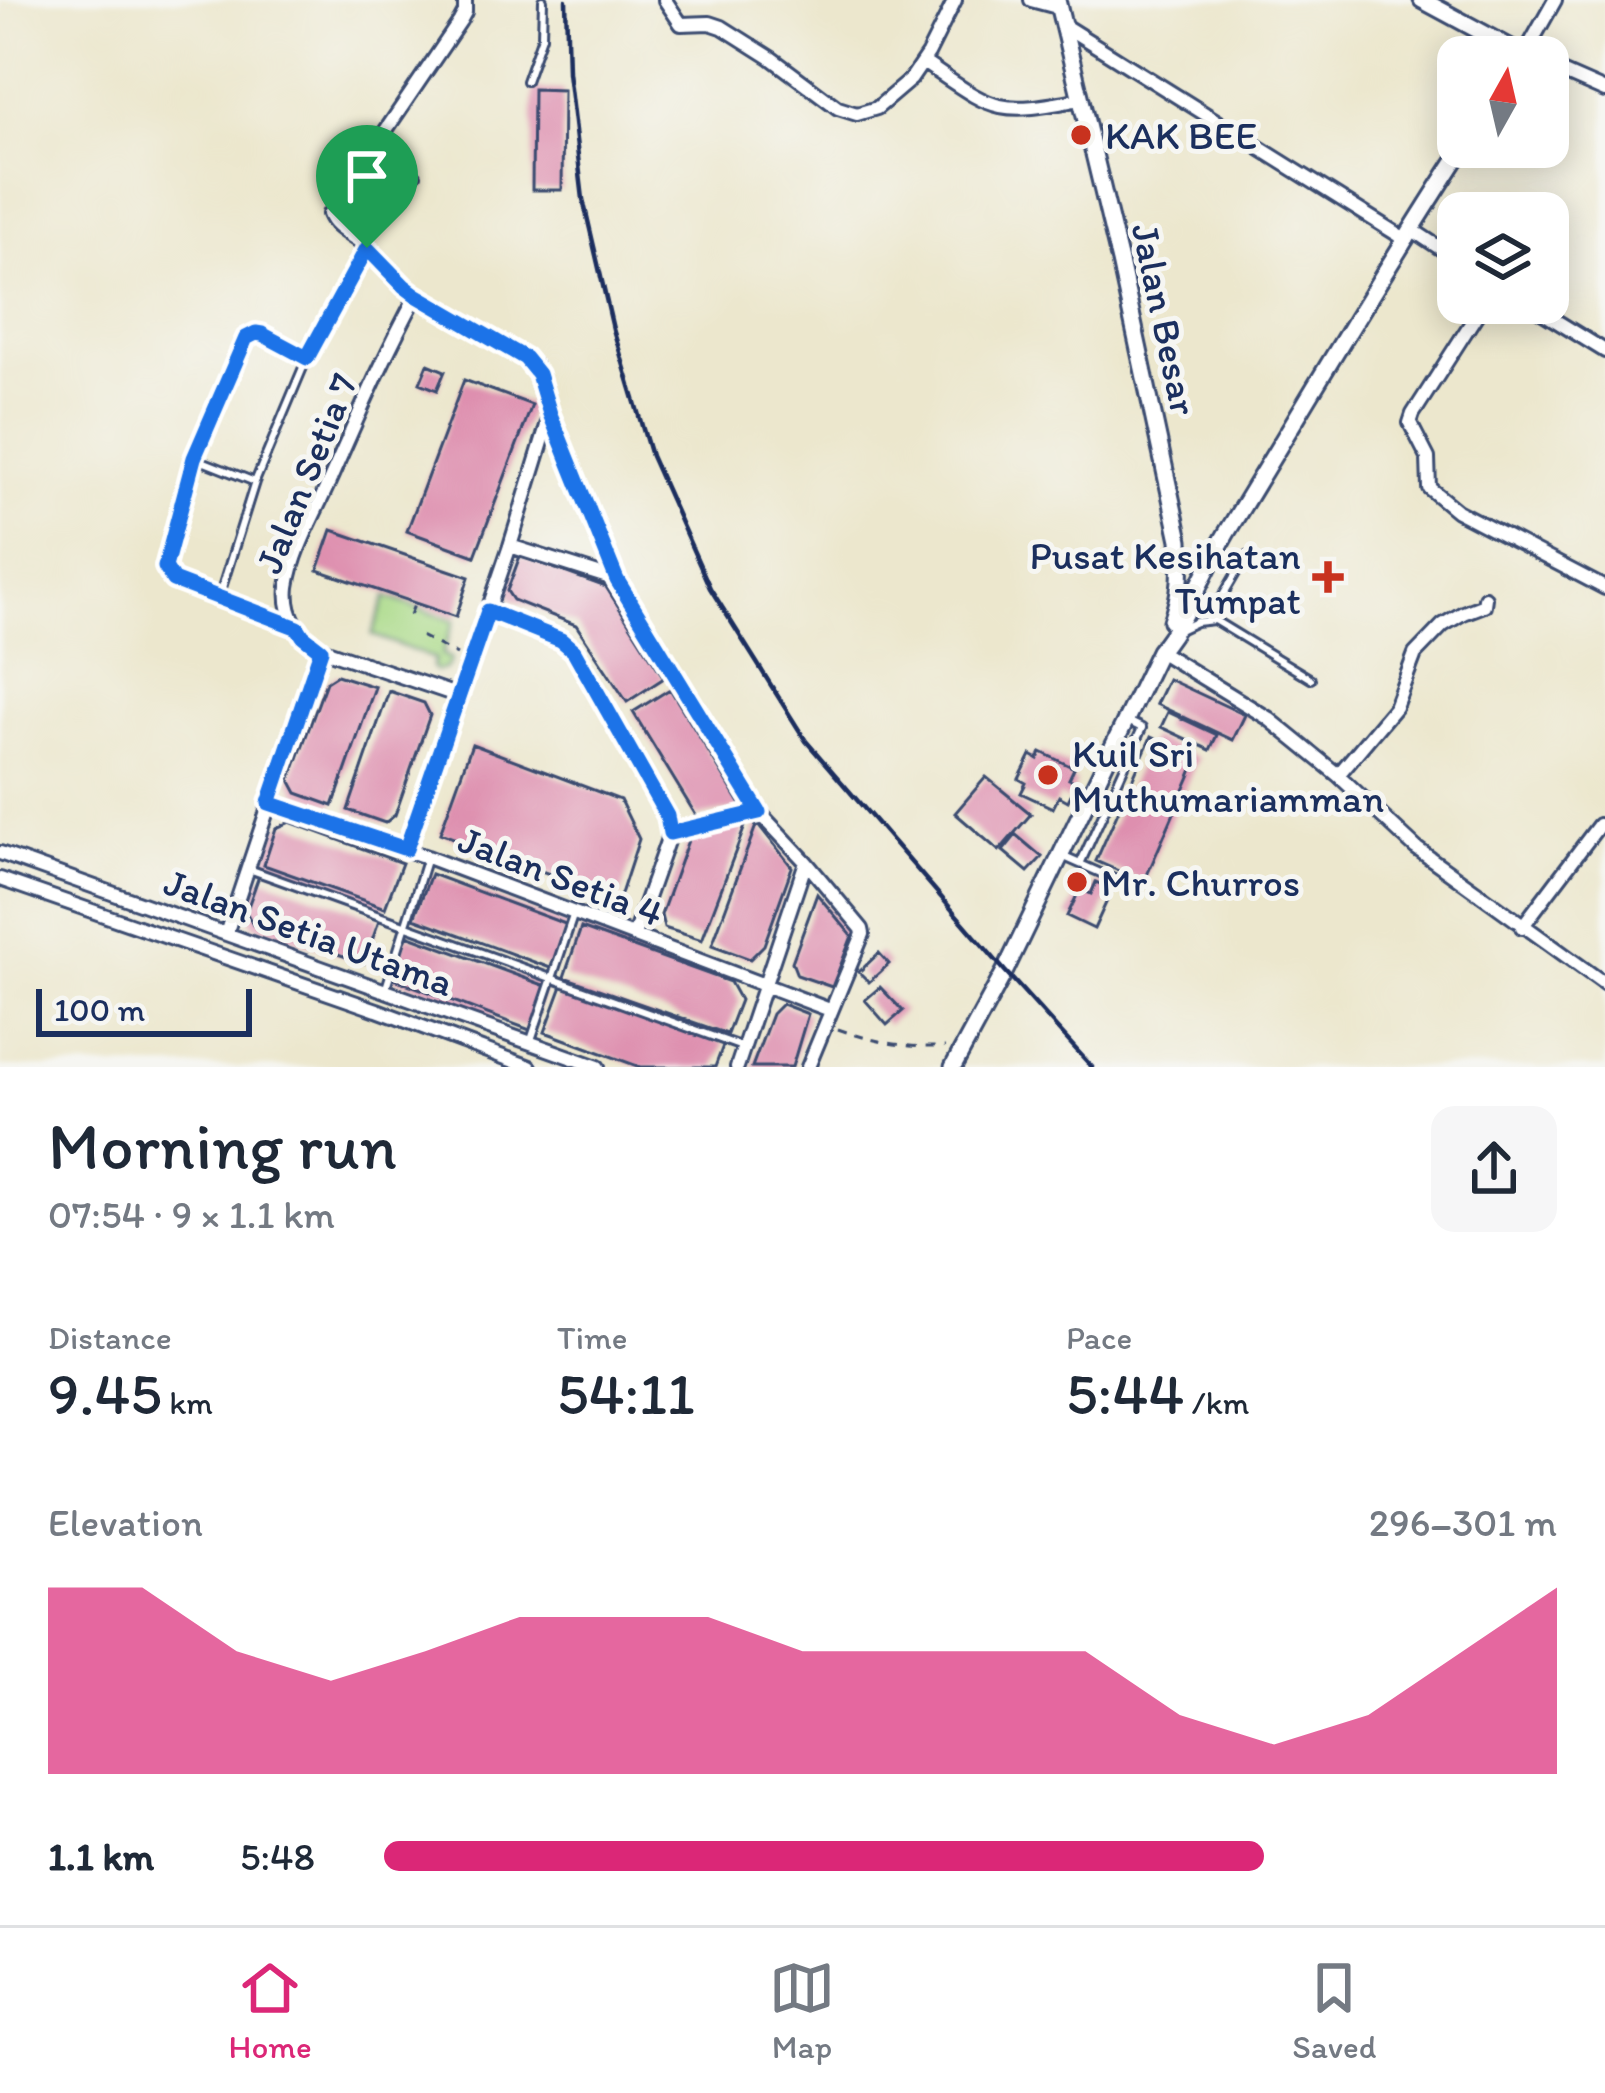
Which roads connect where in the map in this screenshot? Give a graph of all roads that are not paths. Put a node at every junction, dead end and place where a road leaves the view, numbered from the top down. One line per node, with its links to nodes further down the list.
1 (465, 0): 22 (street)
2 (543, 0): 14 (lane)
3 (665, 0): 12 (street)
4 (956, 0): 12 (street)
5 (1030, 0): 8 (street)
6 (1422, 0): 10 (street)
7 (1555, 0): 11 (street)
8 (1057, 3): 9 (street, Jalan Besar)
9 (1063, 25): 16 (street, Jalan Besar); 21 (street)
10 (1488, 36)
11 (1536, 36)
12 (923, 62): 16 (street)
13 (1569, 75): 15 (street)
14 (526, 81)
15 (1605, 91)
16 (1080, 99): 33 (street, Jalan Besar)
17 (394, 160): 18 (lane)
18 (404, 166): 20 (lane); 22 (lane)
19 (1450, 168): 21 (street)
20 (417, 175)
21 (1408, 234): 23 (street); 35 (street)
22 (365, 246): 24 (street); 29 (lane)
23 (1437, 249)
24 (416, 295): 30 (street); 43 (street, Jalan Setia 7)
25 (1471, 324): 38 (street)
26 (1561, 324): 28 (street)
27 (256, 333): 29 (lane); 31 (street)
28 (1605, 351)
29 (307, 358): 32 (lane)
30 (550, 414): 34 (street); 37 (street)
31 (194, 458): 32 (lane); 39 (street)
32 (255, 482): 39 (lane)
33 (1180, 540): 35 (street); 46 (street, Jalan Besar)
34 (510, 546): 37 (street); 41 (street)
35 (1214, 552): 44 (street)
36 (1246, 556): 42 (lane)
37 (617, 580): 52 (street)
38 (1605, 588)
39 (219, 598): 43 (street)
40 (1485, 598): 50 (street)
41 (488, 611): 48 (street); 54 (street)
42 (1214, 620): 44 (lane); 47 (lane)
43 (298, 628): 45 (street, Jalan Setia 7)
44 (1176, 632): 46 (street)
45 (321, 650): 48 (street, Jalan Setia 7); 51 (street)
46 (1159, 651): 49 (street); 50 (street)
47 (1311, 679)
48 (458, 696): 55 (street)
49 (1125, 720): 57 (street); 60 (lane)
50 (1338, 775): 66 (street)
51 (269, 803): 55 (street, Jalan Setia 4); 61 (street)
52 (759, 812): 54 (lane); 59 (street)
53 (1599, 825): 66 (street)
54 (670, 833): 68 (street)
55 (406, 849): 58 (street, Jalan Setia 4)
56 (0, 853): 67 (street, Jalan Setia Utama)
57 (1062, 855): 60 (lane); 80 (street)
58 (427, 857): 64 (street, Jalan Setia 4); 65 (lane)
59 (806, 862): 71 (street); 73 (street)
60 (1080, 864): 63 (lane)
61 (248, 869): 65 (lane); 67 (street)
62 (0, 879): 76 (street)
63 (1135, 888)
64 (574, 913): 68 (street, Jalan Setia 4); 69 (lane)
65 (407, 925): 69 (lane); 72 (lane)
66 (1522, 927): 70 (street)
67 (226, 934): 72 (street, Jalan Setia Utama)
68 (634, 935): 71 (street, Jalan Setia 4)
69 (552, 977): 74 (lane); 75 (lane)
70 (1605, 984)
71 (764, 985): 73 (street, Jalan Setia 4); 75 (street)
72 (385, 991): 74 (street, Jalan Setia Utama)
73 (830, 1010): 79 (street)
74 (530, 1042): 77 (street, Jalan Setia Utama)
75 (743, 1047): 78 (street)
76 (530, 1067)
77 (598, 1067)
78 (737, 1067)
79 (808, 1067)
80 (953, 1067)

